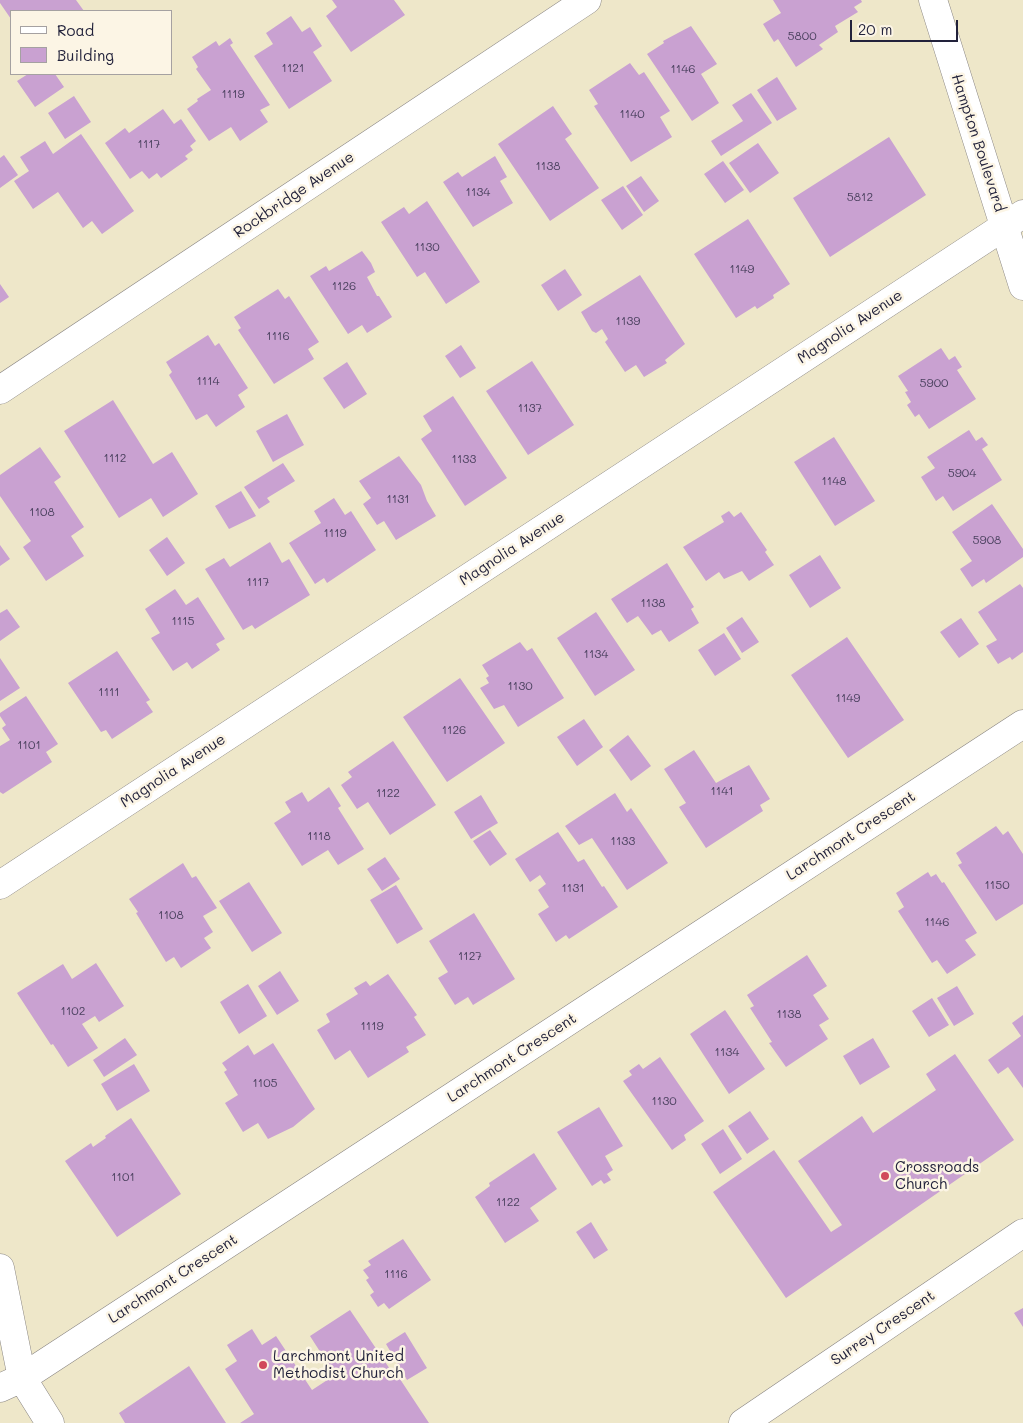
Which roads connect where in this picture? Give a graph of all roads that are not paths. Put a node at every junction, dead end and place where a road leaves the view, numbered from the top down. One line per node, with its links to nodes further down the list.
1 (587, 0): 5 (street, Rockbridge Avenue)
2 (933, 0): 3 (street, Hampton Boulevard)
3 (1014, 220): 4 (street, Hampton Boulevard); 7 (street, Magnolia Avenue)
4 (1023, 286)
5 (0, 390)
6 (1023, 724): 10 (street, Larchmont Crescent)
7 (0, 885)
8 (1023, 1233): 12 (street, Surrey Crescent)
9 (0, 1268): 10 (street)
10 (11, 1383): 11 (street)
11 (50, 1423)
12 (743, 1423)

